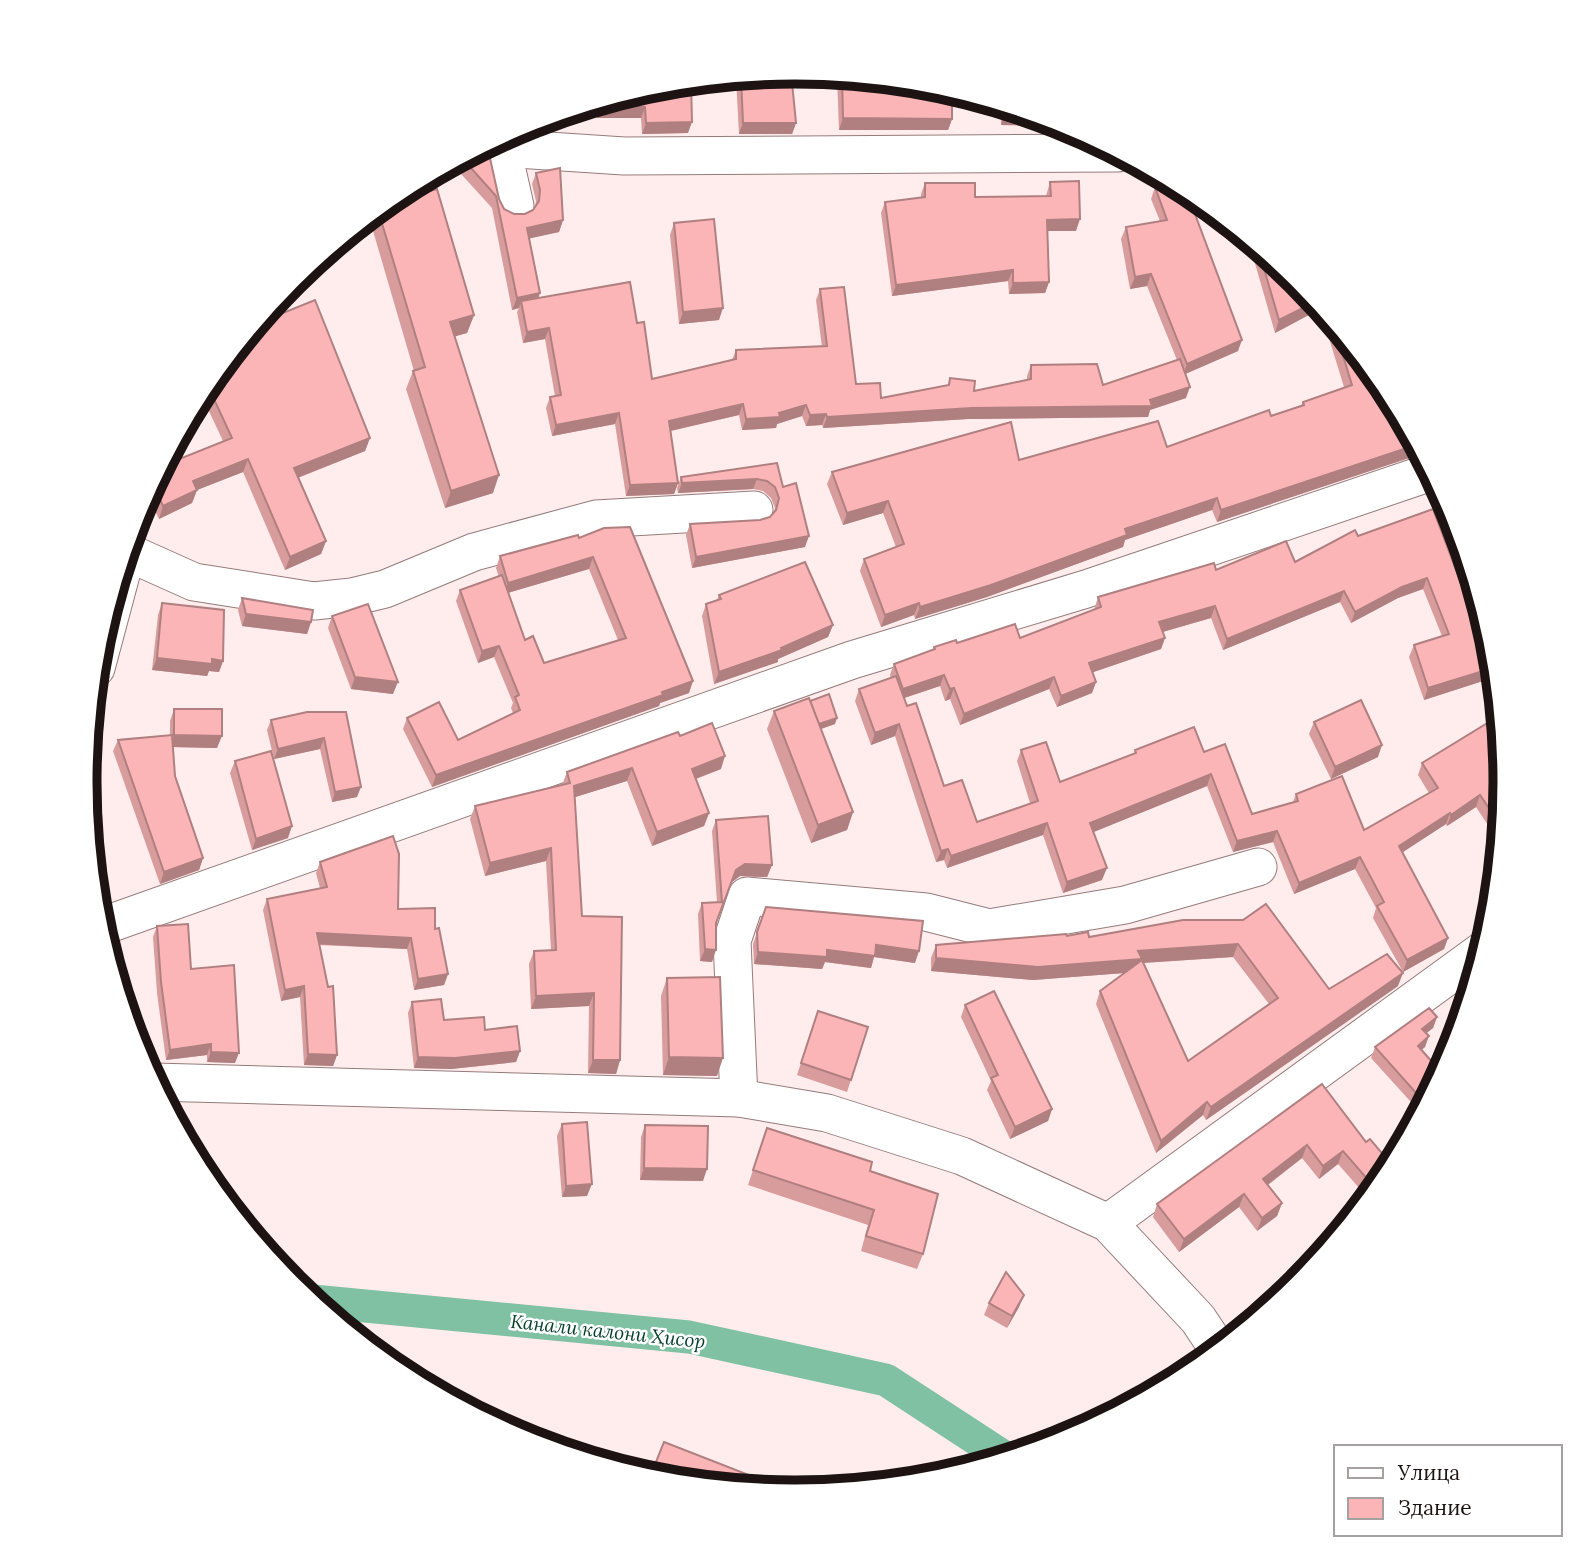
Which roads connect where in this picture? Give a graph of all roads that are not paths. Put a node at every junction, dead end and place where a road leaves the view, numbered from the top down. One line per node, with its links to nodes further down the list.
1 (508, 146): 3 (street)
2 (499, 150): 4 (street)
3 (1098, 153)
4 (515, 206)
5 (1422, 475): 9 (street)
6 (754, 510): 7 (street)
7 (135, 556)
8 (1258, 867): 12 (street)
9 (111, 923)
10 (1470, 960): 13 (street)
11 (165, 1082): 12 (street)
12 (739, 1098): 13 (street)
13 (1108, 1223): 14 (street)
14 (1213, 1341)

